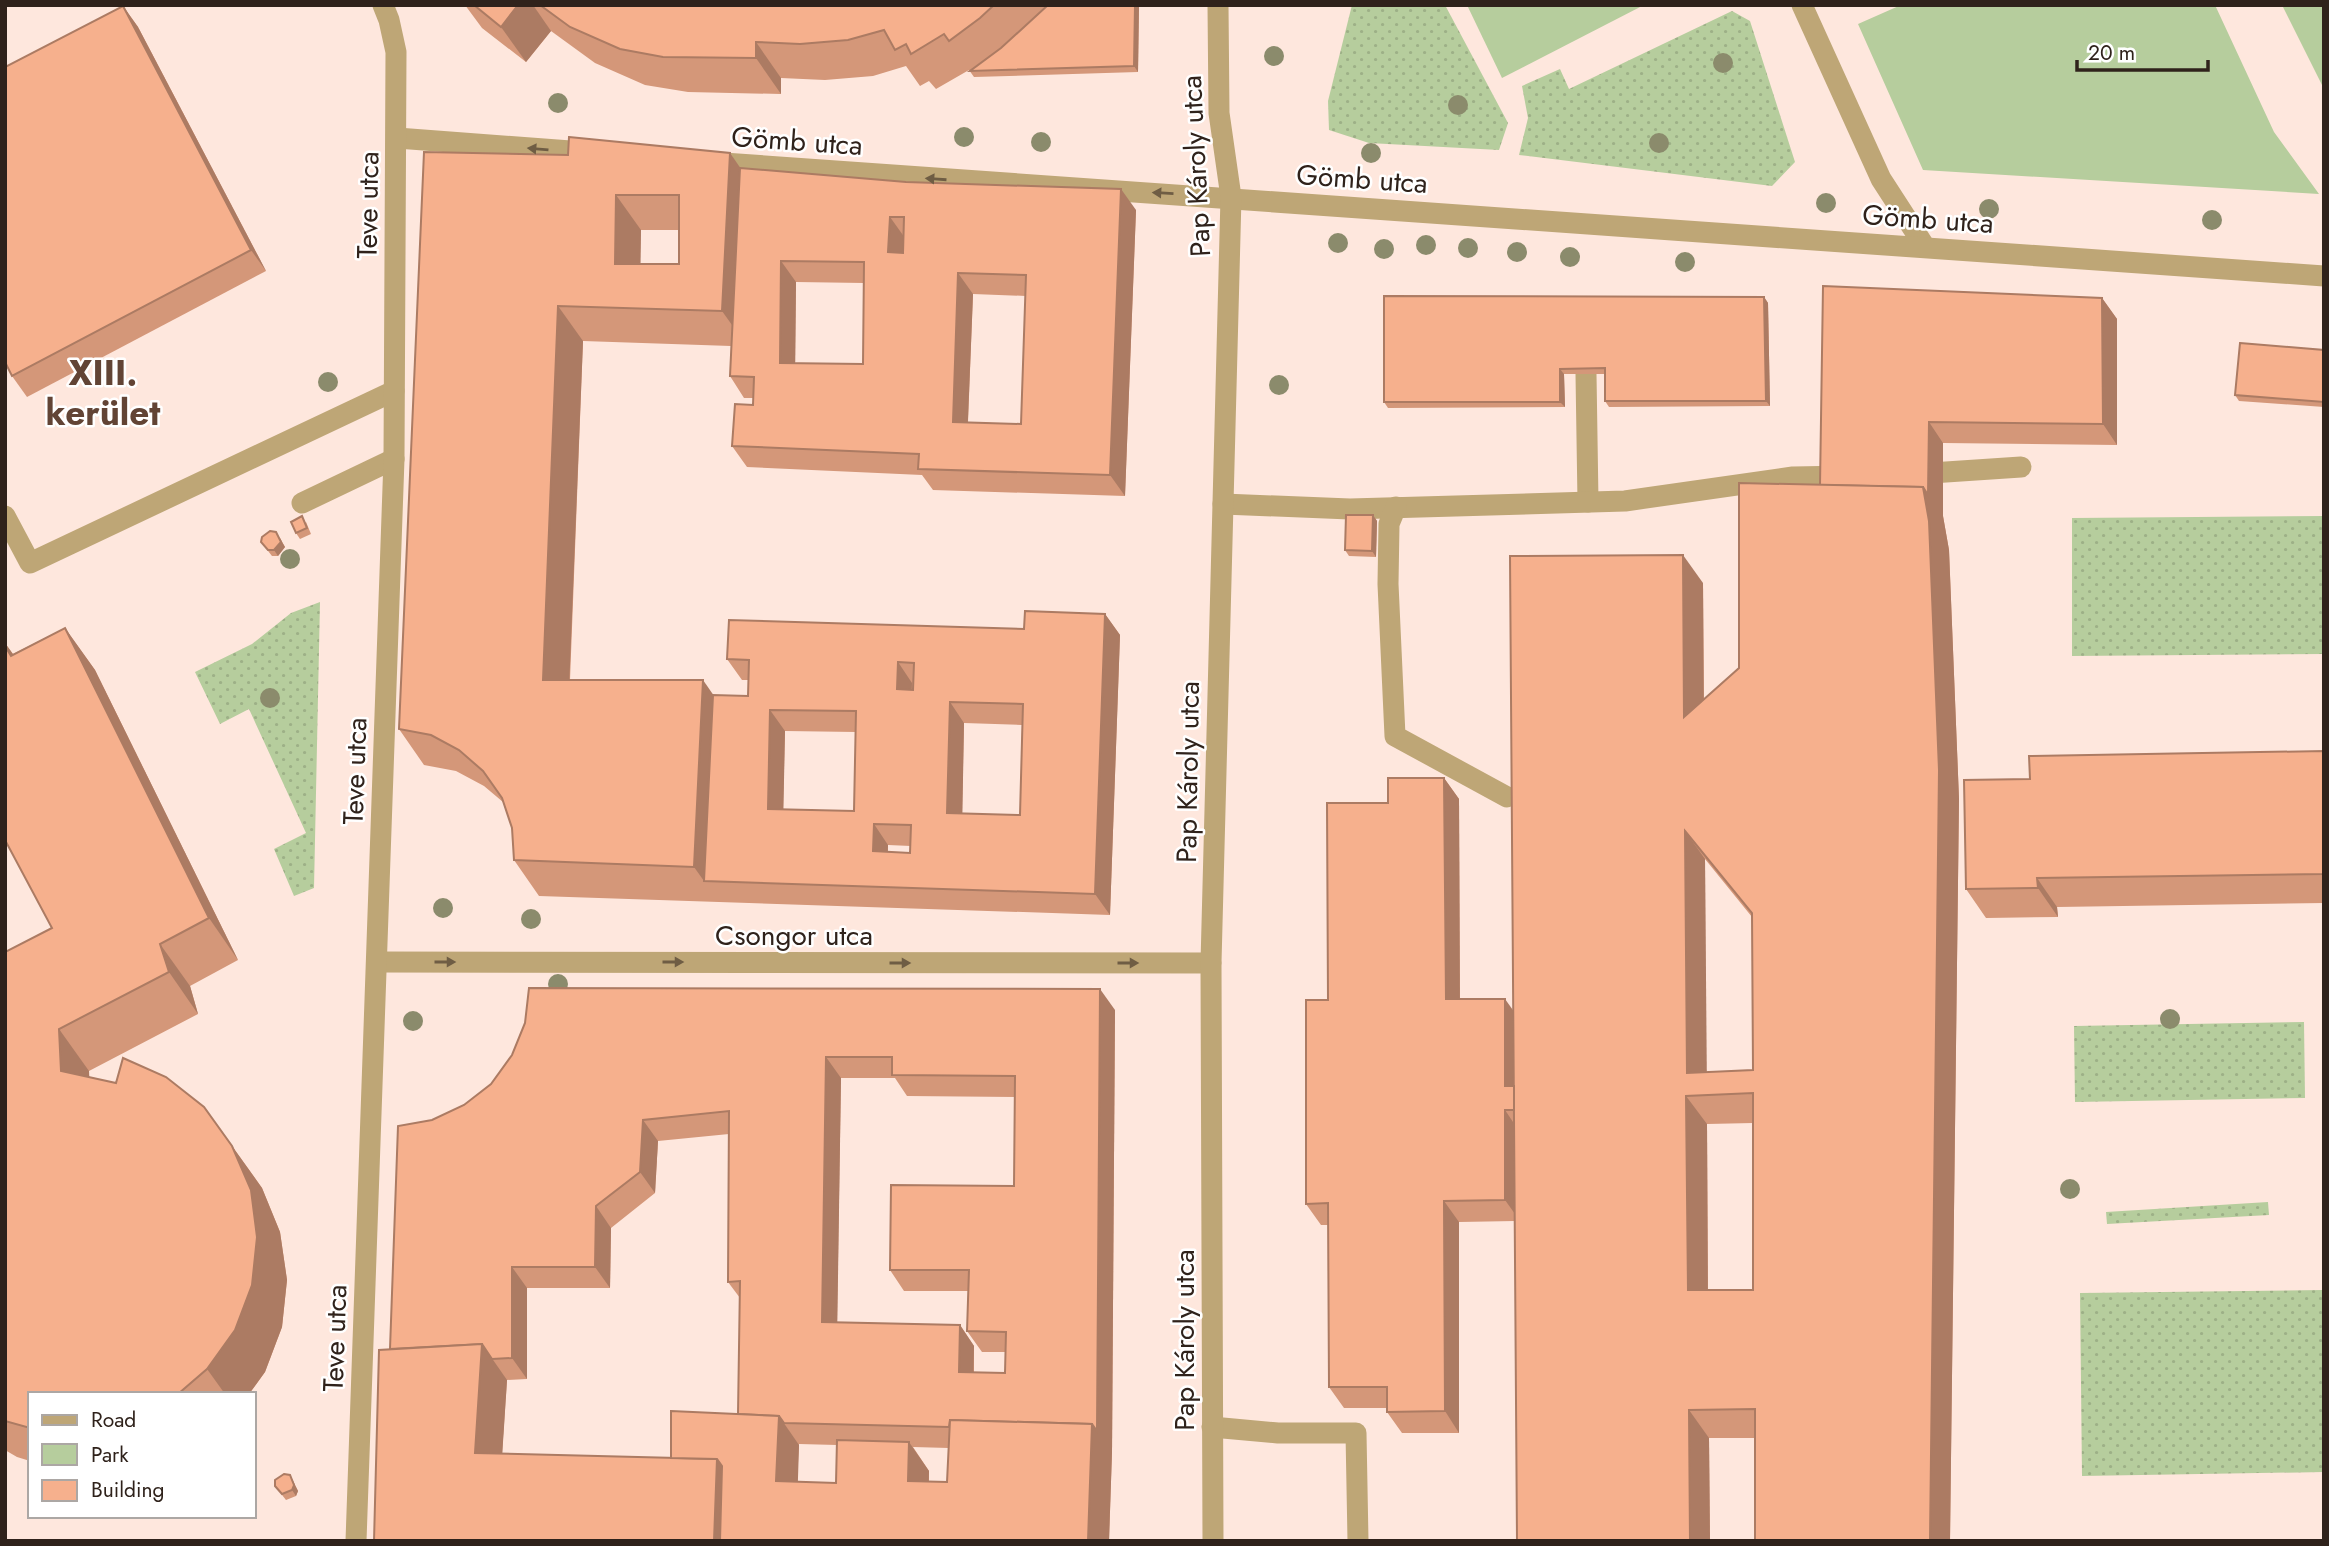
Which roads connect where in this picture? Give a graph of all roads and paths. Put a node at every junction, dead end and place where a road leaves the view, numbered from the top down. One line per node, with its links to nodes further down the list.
1 (383, 5): 4 (street, Teve utca)
2 (1218, 5): 7 (street, Pap Károly utca)
3 (1804, 8): 8 (street)
4 (397, 138): 5 (street, one-way to 4); 11 (street, Teve utca)
5 (611, 155)
6 (694, 161): 7 (street, Gömb utca, one-way to 6)
7 (1231, 197): 8 (street, Gömb utca); 18 (street, Pap Károly utca)
8 (1925, 247): 9 (street, Gömb utca)
9 (2324, 276)
10 (1586, 374): 16 (street)
11 (394, 391): 12 (street, Teve utca); 20 (street)
12 (394, 458): 17 (street); 22 (street, Teve utca)
13 (2021, 467): 14 (street)
14 (1902, 474)
15 (1875, 475): 16 (street)
16 (1588, 502): 19 (street)
17 (302, 503)
18 (1223, 504): 19 (street); 23 (street, Pap Károly utca)
19 (1396, 507): 21 (street)
20 (5, 516)
21 (1507, 797)
22 (377, 962): 23 (street, Csongor utca, one-way to 23); 25 (street, Teve utca)
23 (1211, 963): 24 (street, Pap Károly utca)
24 (1212, 1427): 26 (street, Pap Károly utca); 27 (street)
25 (356, 1541)
26 (1213, 1541)
27 (1358, 1541)

